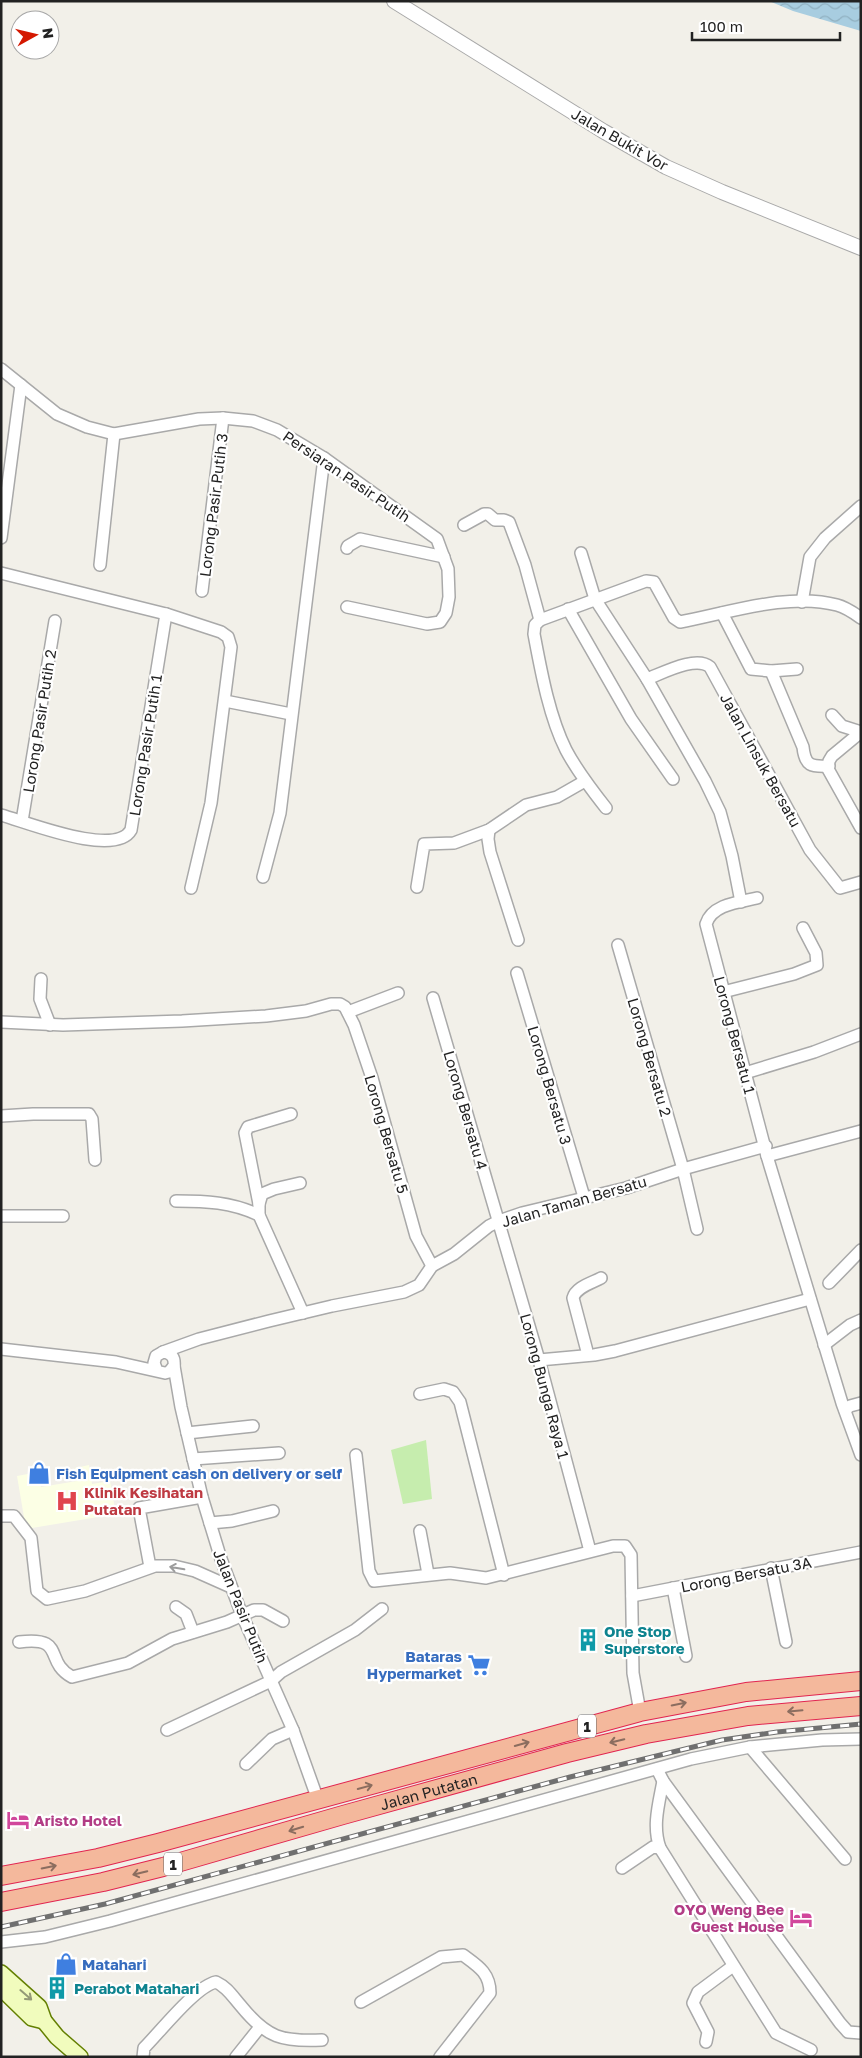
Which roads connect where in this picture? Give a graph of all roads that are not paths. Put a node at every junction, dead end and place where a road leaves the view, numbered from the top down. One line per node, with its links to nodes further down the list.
1 (394, 1): 2 (street, Jalan Bukit Vor)
2 (861, 248)
3 (1, 370): 4 (street, Persiaran Pasir Putih)
4 (21, 385): 6 (street, Persiaran Pasir Putih); 10 (street)
5 (223, 418): 6 (street, Persiaran Pasir Putih); 7 (street, Persiaran Pasir Putih); 16 (street, Lorong Pasir Putih 3)
6 (114, 434): 14 (street)
7 (324, 458): 13 (street, Persiaran Pasir Putih); 30 (street)
8 (861, 506): 18 (street)
9 (464, 525): 24 (street)
10 (1, 538)
11 (347, 548): 13 (street)
12 (581, 553): 17 (street)
13 (444, 557): 19 (street, Persiaran Pasir Putih)
14 (100, 565)
15 (1, 573): 22 (street)
16 (202, 591)
17 (595, 599): 20 (street); 21 (street); 28 (street)
18 (802, 602): 21 (street); 23 (street)
19 (347, 607)
20 (568, 609): 24 (street); 33 (street)
21 (722, 613): 27 (street)
22 (166, 614): 29 (street); 37 (street, Lorong Pasir Putih 1)
23 (861, 618)
24 (540, 620): 34 (street)
25 (55, 621): 37 (street, Lorong Pasir Putih 2)
26 (797, 669): 27 (street)
27 (771, 671): 32 (street)
28 (647, 679): 41 (street, Jalan Linsuk Bersatu); 45 (street)
29 (225, 701): 30 (street); 42 (street)
30 (291, 714): 40 (street)
31 (832, 715): 32 (street)
32 (829, 766): 38 (street)
33 (673, 779)
34 (585, 781): 35 (street); 39 (street)
35 (606, 808)
36 (1, 816): 37 (street, Lorong Pasir Putih 1)
37 (22, 821)
38 (861, 828)
39 (489, 830): 43 (street); 47 (street)
40 (263, 877)
41 (861, 882)
42 (191, 888)
43 (418, 888)
44 (757, 898): 45 (street)
45 (741, 902): 51 (street, Lorong Bersatu 1)
46 (804, 928): 51 (street)
47 (518, 940)
48 (618, 945): 64 (street, Lorong Bersatu 2)
49 (517, 973): 66 (street, Lorong Bersatu 3)
50 (42, 979): 56 (street)
51 (723, 992): 58 (street, Lorong Bersatu 1)
52 (398, 993): 54 (street)
53 (433, 998): 71 (street, Lorong Bersatu 4)
54 (344, 1008): 56 (street); 74 (street, Lorong Bersatu 5)
55 (1, 1022): 56 (street)
56 (50, 1025)
57 (861, 1034): 58 (street)
58 (745, 1073): 62 (street, Lorong Bersatu 1)
59 (291, 1114): 68 (street)
60 (1, 1116): 63 (street)
61 (861, 1131): 62 (street, Jalan Taman Bersatu)
62 (766, 1151): 64 (street, Jalan Taman Bersatu); 77 (street, Lorong Bersatu 1)
63 (95, 1160)
64 (683, 1169): 66 (street, Jalan Taman Bersatu); 72 (street, Lorong Bersatu 2)
65 (300, 1183): 68 (street)
66 (584, 1198): 71 (street, Jalan Taman Bersatu)
67 (176, 1201): 68 (street)
68 (259, 1210): 78 (street)
69 (1, 1216): 70 (street)
70 (63, 1216)
71 (499, 1221): 74 (street, Jalan Taman Bersatu); 85 (street, Lorong Bunga Raya 1)
72 (697, 1229)
73 (861, 1250): 76 (street)
74 (432, 1266): 78 (street, Jalan Taman Bersatu)
75 (601, 1278): 84 (street)
76 (829, 1283)
77 (810, 1299): 81 (street, Lorong Bersatu 1); 84 (street)
78 (303, 1313): 80 (street, Jalan Taman Bersatu)
79 (861, 1320): 81 (street)
80 (199, 1339): 83 (street, Jalan Taman Bersatu); 87 (street, Jalan Taman Bersatu)
81 (824, 1345): 92 (street, Lorong Bersatu 1)
82 (1, 1349): 86 (street)
83 (160, 1354): 86 (street, Jalan Taman Bersatu); 87 (street); 88 (street)
84 (588, 1355): 85 (street)
85 (539, 1360): 106 (street, Lorong Bunga Raya 1)
86 (116, 1362): 88 (street)
87 (174, 1364): 88 (street); 91 (street, Jalan Pasir Putih)
88 (160, 1372): 91 (street, Jalan Pasir Putih)
89 (420, 1394): 113 (street)
90 (861, 1403): 92 (street)
91 (181, 1407): 96 (street, Jalan Pasir Putih)
92 (845, 1410): 94 (street, Lorong Bersatu 1)
93 (860, 1418): 94 (street)
94 (849, 1422): 99 (street, Lorong Bersatu 1)
95 (253, 1426): 96 (street)
96 (187, 1433): 100 (street, Jalan Pasir Putih)
97 (279, 1453): 100 (street)
98 (356, 1455): 112 (street)
99 (861, 1456)
100 (193, 1459): 101 (street, Jalan Pasir Putih)
101 (202, 1497): 104 (street, Jalan Pasir Putih); 109 (street)
102 (273, 1511): 104 (street)
103 (1, 1516): 109 (street)
104 (210, 1523): 108 (street, Jalan Pasir Putih)
105 (420, 1531): 112 (street)
106 (590, 1551): 113 (street); 116 (street)
107 (861, 1552): 110 (street, Lorong Bersatu 3A)
108 (221, 1559): 111 (street); 114 (street, Jalan Pasir Putih)
109 (150, 1567): 111 (street, one-way to 109)
110 (771, 1568): 115 (street, Lorong Bersatu 3A); 123 (street)
111 (203, 1574): 114 (street)
112 (428, 1574): 113 (street)
113 (504, 1574)
114 (231, 1588): 119 (street, Jalan Pasir Putih)
115 (673, 1588): 116 (street, Lorong Bersatu 3A); 124 (street)
116 (632, 1596): 130 (street)
117 (176, 1607): 121 (street)
118 (382, 1609): 125 (street)
119 (242, 1615): 120 (street); 121 (street); 125 (street, Jalan Pasir Putih)
120 (283, 1621)
121 (194, 1632): 122 (street)
122 (19, 1642)
123 (786, 1642)
124 (686, 1656)
125 (271, 1681): 131 (street); 132 (street, Jalan Pasir Putih)
126 (861, 1681): 127 (highway, Jalan Putatan / 1)
127 (826, 1684): 129 (highway); 130 (highway, Jalan Putatan / 1, one-way to 127)
128 (861, 1706): 129 (highway, Jalan Putatan / 1)
129 (828, 1708): 139 (highway, Jalan Putatan / 1, one-way to 139)
130 (640, 1712): 138 (highway, Jalan Putatan / 1, one-way to 130)
131 (166, 1730)
132 (293, 1730): 135 (street); 138 (street, Jalan Pasir Putih)
133 (861, 1739): 134 (street)
134 (750, 1747): 136 (street); 143 (street)
135 (246, 1764)
136 (657, 1769): 137 (street); 147 (street)
137 (663, 1781): 142 (street); 156 (street)
138 (318, 1800): 139 (highway); 140 (highway, Jalan Putatan / 1)
139 (342, 1814): 141 (highway, Jalan Putatan / 1, one-way to 141)
140 (225, 1824): 141 (highway); 145 (highway, Jalan Putatan / 1, one-way to 140)
141 (231, 1848): 146 (highway, Jalan Putatan / 1, one-way to 146)
142 (660, 1848): 144 (street); 150 (street)
143 (845, 1860)
144 (622, 1868)
145 (1, 1876)
146 (1, 1902)
147 (20, 1941): 148 (street); 149 (street)
148 (1, 1942)
149 (1, 1953)
150 (733, 1966): 158 (street); 159 (street)
151 (1, 1973): 154 (main road, one-way to 154)
152 (1, 1988): 154 (main road)
153 (361, 2002): 163 (street)
154 (44, 2021): 160 (main road)
155 (260, 2027): 157 (street); 161 (street); 162 (street)
156 (861, 2033)
157 (322, 2040)
158 (706, 2042)
159 (811, 2050)
160 (80, 2057)
161 (143, 2057)
162 (236, 2057)
163 (440, 2057)

